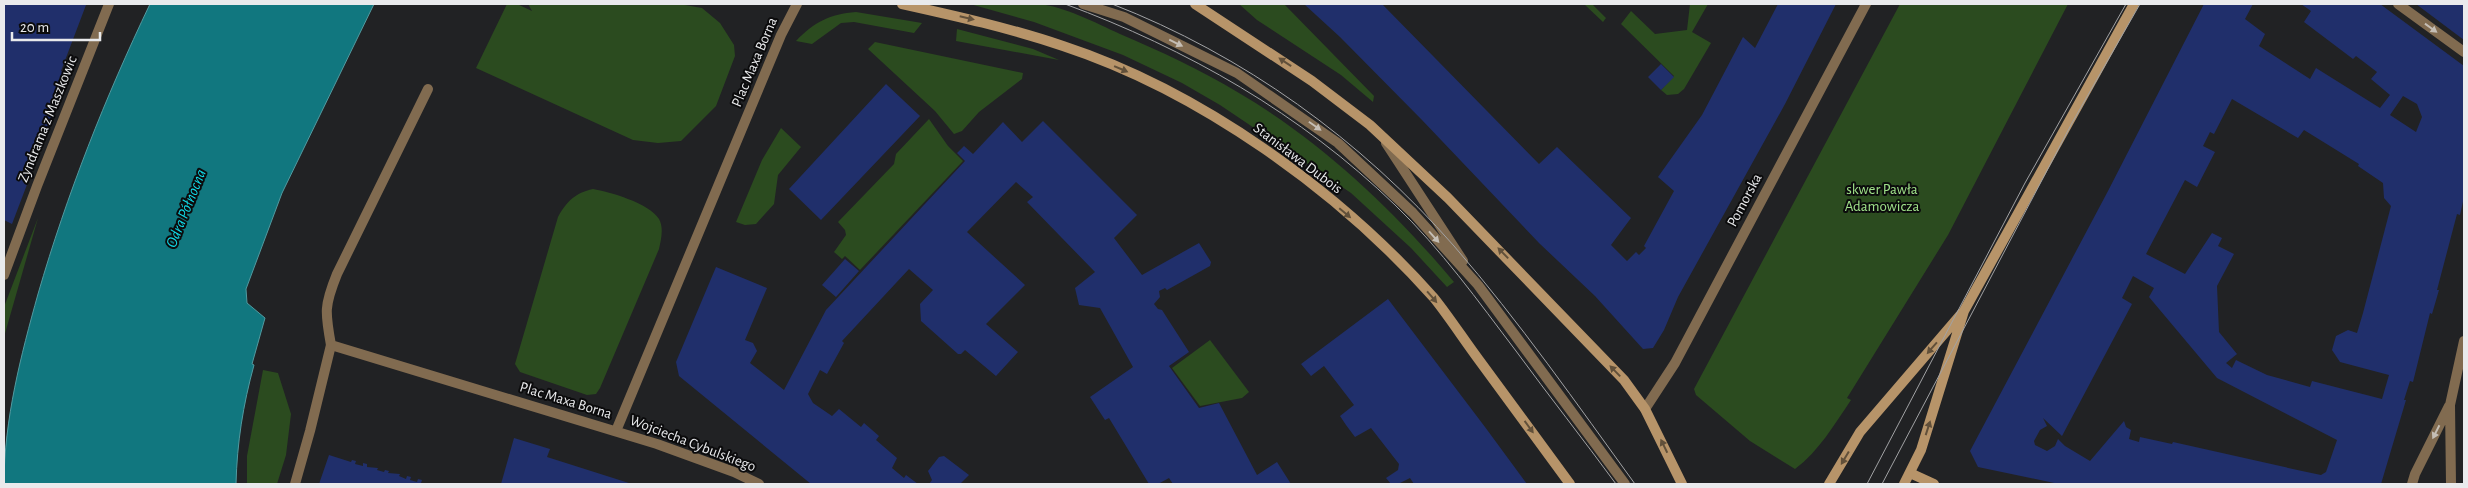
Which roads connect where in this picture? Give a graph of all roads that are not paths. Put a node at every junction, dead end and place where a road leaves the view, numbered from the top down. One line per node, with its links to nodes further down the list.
1 (109, 4): 12 (street, Zyndrama z Maszkowic)
2 (797, 4): 19 (street, Plac Maxa Borna)
3 (902, 4): 23 (street, Stanisława Dubois, one-way to 23)
4 (1083, 4): 13 (street, one-way to 13)
5 (1197, 4): 11 (street, one-way to 5)
6 (1866, 4): 18 (street, Pomorska)
7 (2134, 4): 14 (street)
8 (2398, 4): 9 (street, one-way to 9)
9 (2464, 52)
10 (428, 89): 16 (street)
11 (1380, 134): 13 (street); 18 (street, one-way to 11)
12 (4, 275)
13 (1478, 285): 24 (street)
14 (1964, 311): 20 (street, one-way to 14); 26 (street, one-way to 26)
15 (2464, 341): 17 (street)
16 (331, 345): 19 (street, Plac Maxa Borna); 21 (street)
17 (2450, 405): 29 (street, one-way to 29); 30 (street)
18 (1645, 409): 25 (street, one-way to 18)
19 (616, 431): 22 (street, Wojciecha Cybulskiego)
20 (1910, 473): 27 (street); 28 (street)
21 (295, 484)
22 (759, 484)
23 (1570, 484)
24 (1625, 484)
25 (1682, 484)
26 (1829, 484)
27 (1904, 484)
28 (1934, 484)
29 (2412, 484)
30 (2451, 484)

